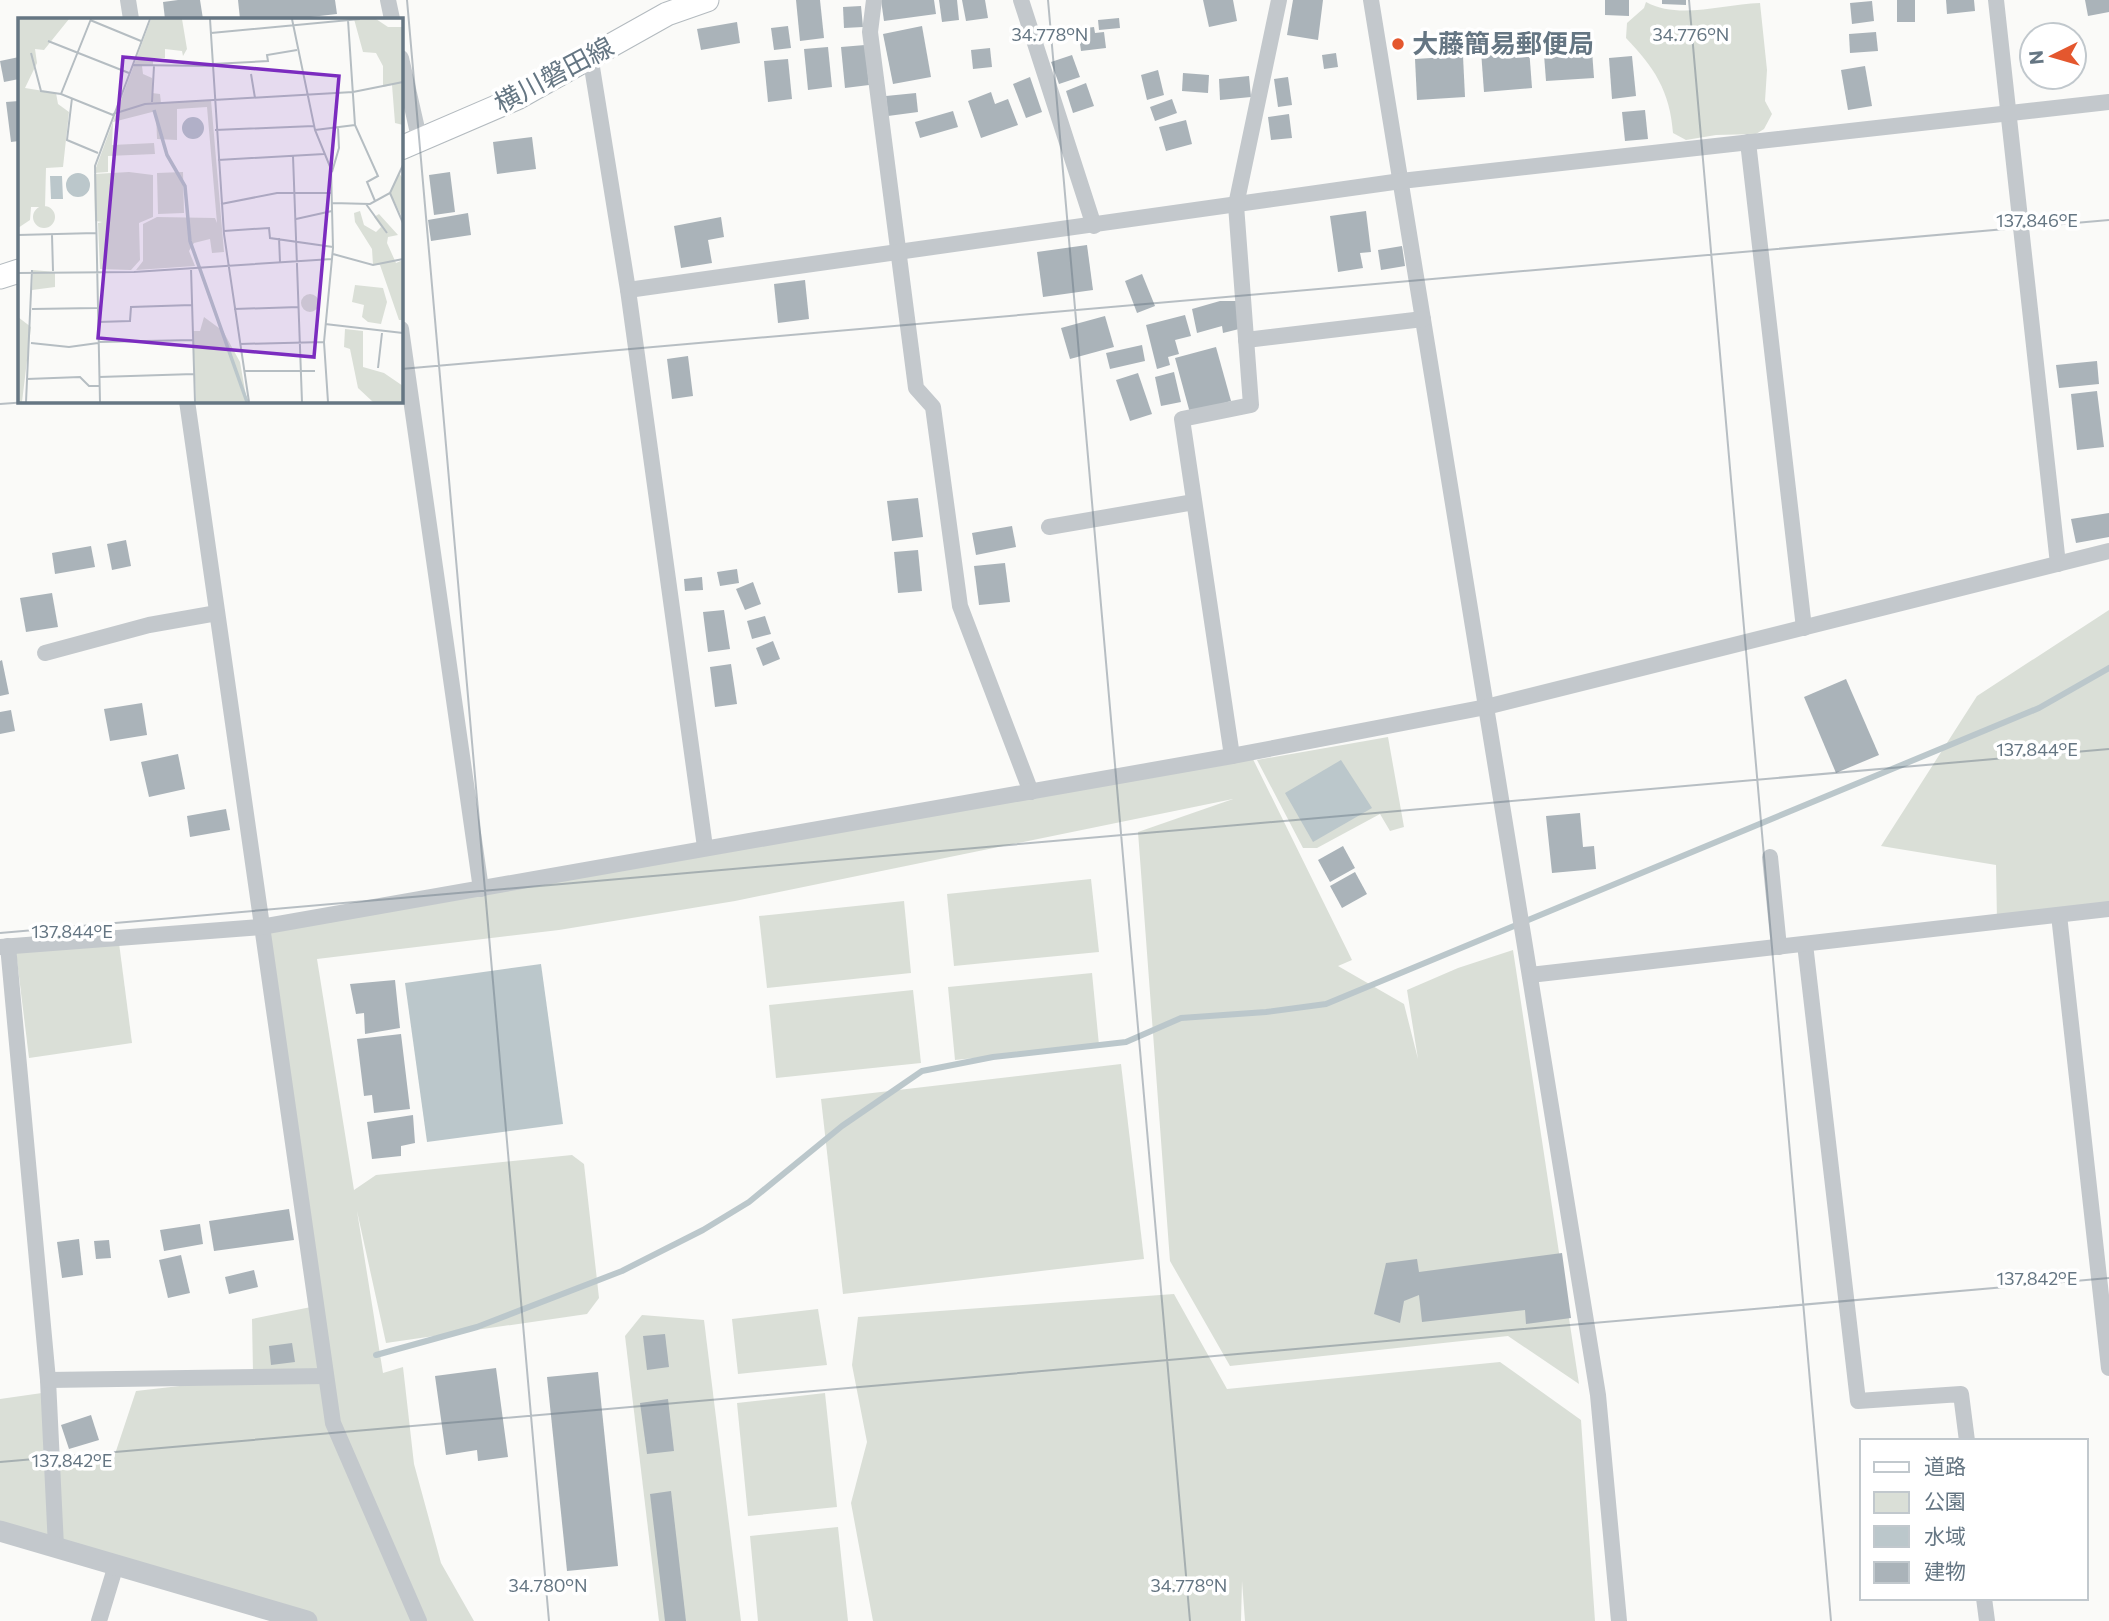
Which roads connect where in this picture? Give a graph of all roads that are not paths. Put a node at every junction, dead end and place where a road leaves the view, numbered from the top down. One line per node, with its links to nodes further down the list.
1 (128, 0): 9 (street)
2 (388, 0): 10 (street)
3 (707, 0): 11 (main road, 横川磐田線)
4 (874, 0): 20 (street)
5 (1021, 0): 19 (street)
6 (1279, 0): 18 (street)
7 (1371, 0): 17 (street)
8 (1997, 0): 14 (street)
9 (131, 18)
10 (392, 18)
11 (590, 55): 16 (main road, 横川磐田線); 23 (street)
12 (402, 68): 16 (street)
13 (2109, 102): 14 (street)
14 (2010, 113): 15 (street); 31 (street)
15 (1748, 142): 17 (street); 33 (street)
16 (410, 145)
17 (1401, 181): 18 (street); 24 (street)
18 (1236, 205): 19 (street); 26 (street)
19 (1094, 226): 20 (street)
20 (897, 253): 23 (street); 37 (street)
21 (18, 271): 22 (main road)
22 (0, 277)
23 (628, 290): 38 (street)
24 (1423, 319): 26 (street); 35 (street)
25 (402, 336): 40 (street)
26 (1246, 340): 28 (street)
27 (187, 402): 32 (street)
28 (1194, 502): 29 (street); 36 (street)
29 (1049, 527)
30 (2109, 551): 31 (street)
31 (2058, 564): 33 (street)
32 (217, 613): 34 (street); 43 (street)
33 (1804, 628): 35 (street)
34 (45, 653)
35 (1486, 707): 36 (street); 47 (street)
36 (1232, 756): 37 (street)
37 (1031, 792): 38 (street)
38 (705, 847): 40 (street)
39 (1770, 857): 46 (street)
40 (481, 889): 43 (street)
41 (2109, 909): 42 (street)
42 (2059, 915): 44 (street); 48 (street)
43 (261, 927): 45 (street); 49 (street)
44 (1805, 944): 46 (street); 51 (street)
45 (4, 946): 50 (street)
46 (1779, 947): 47 (street)
47 (1530, 975): 59 (street)
48 (2109, 1368)
49 (326, 1376): 50 (street); 58 (street)
50 (48, 1380): 53 (street)
51 (1967, 1439)
52 (0, 1531): 53 (street)
53 (56, 1547): 54 (street)
54 (116, 1565): 56 (street); 57 (street)
55 (1984, 1600): 60 (street)
56 (99, 1621)
57 (307, 1621)
58 (419, 1621)
59 (1619, 1621)
60 (1987, 1621)

